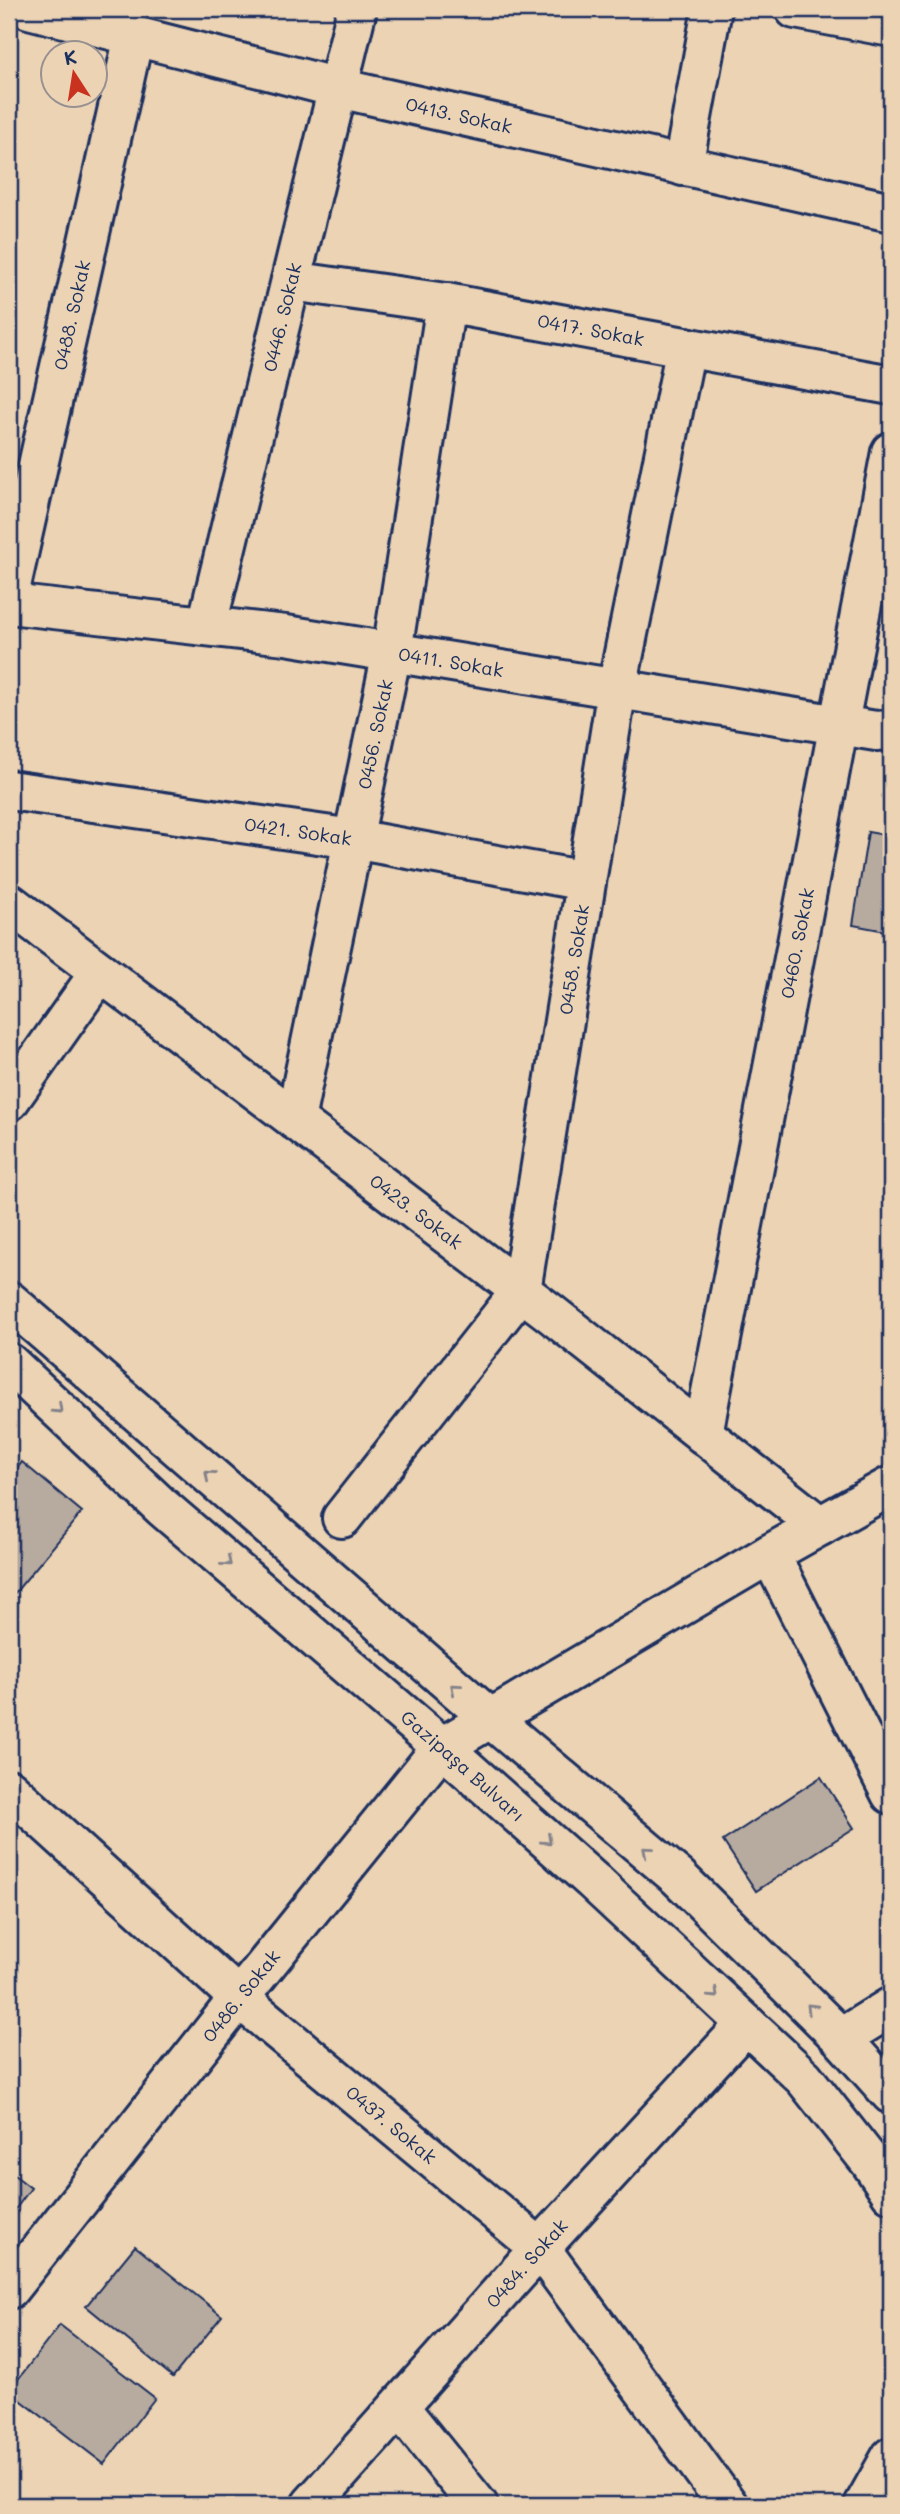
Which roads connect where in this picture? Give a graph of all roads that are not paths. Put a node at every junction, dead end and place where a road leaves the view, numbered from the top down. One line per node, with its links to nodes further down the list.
1 (29, 9): 6 (street, 0413. Sokak)
2 (357, 9): 7 (street, 0446. Sokak)
3 (712, 9): 8 (street)
4 (795, 9): 5 (street)
5 (891, 27)
6 (134, 36): 7 (street, 0413. Sokak); 15 (street, 0488. Sokak)
7 (338, 88): 8 (street, 0413. Sokak); 10 (street, 0446. Sokak)
8 (683, 166): 9 (street, 0413. Sokak)
9 (891, 212)
10 (291, 281): 11 (street, 0417. Sokak); 17 (street, 0446. Sokak)
11 (446, 303): 12 (street, 0417. Sokak); 18 (street, 0456. Sokak)
12 (686, 347): 13 (street, 0417. Sokak); 19 (street, 0458. Sokak)
13 (891, 385)
14 (891, 452): 20 (street, 0460. Sokak)
15 (9, 595)
16 (9, 604): 17 (street, 0411. Sokak)
17 (207, 625): 18 (street, 0411. Sokak)
18 (392, 652): 19 (street, 0411. Sokak); 23 (street, 0456. Sokak)
19 (617, 688): 20 (street, 0411. Sokak); 24 (street, 0458. Sokak)
20 (838, 724): 21 (street, 0411. Sokak); 32 (street, 0460. Sokak)
21 (891, 730)
22 (9, 790): 23 (street, 0421. Sokak)
23 (353, 839): 24 (street, 0421. Sokak); 28 (street, 0456. Sokak)
24 (586, 881): 29 (street, 0458. Sokak)
25 (9, 903): 26 (street, 0423. Sokak)
26 (100, 972): 27 (street); 28 (street, 0423. Sokak)
27 (9, 1101)
28 (295, 1120): 29 (street, 0423. Sokak)
29 (521, 1291): 32 (street, 0423. Sokak); 34 (street, 0458. Sokak)
30 (9, 1301): 37 (street, one-way to 30)
31 (9, 1363): 38 (street, Gazipaşa Bulvarı, one-way to 38)
32 (704, 1434): 35 (street, 0423. Sokak)
33 (891, 1486): 35 (street, 0486. Sokak)
34 (342, 1518)
35 (820, 1526): 36 (street, 0486. Sokak)
36 (770, 1554): 37 (street, 0486. Sokak); 39 (street)
37 (491, 1719): 38 (street, 0486. Sokak); 44 (street, one-way to 37)
38 (442, 1747): 41 (street, 0486. Sokak); 43 (street, Gazipaşa Bulvarı, one-way to 43)
39 (886, 1773)
40 (9, 1789): 41 (street, 0437. Sokak)
41 (239, 1998): 47 (street, 0437. Sokak); 48 (street, 0486. Sokak)
42 (891, 2007): 44 (street)
43 (746, 2024): 46 (street, Gazipaşa Bulvarı); 47 (street, 0484. Sokak)
44 (841, 2038): 45 (street)
45 (891, 2094)
46 (891, 2193)
47 (540, 2248): 49 (street, 0484. Sokak); 53 (street, 0437. Sokak)
48 (9, 2289)
49 (398, 2407): 51 (street, 0484. Sokak); 52 (street)
50 (891, 2457): 54 (street)
51 (311, 2505)
52 (478, 2505)
53 (727, 2505)
54 (864, 2505)

